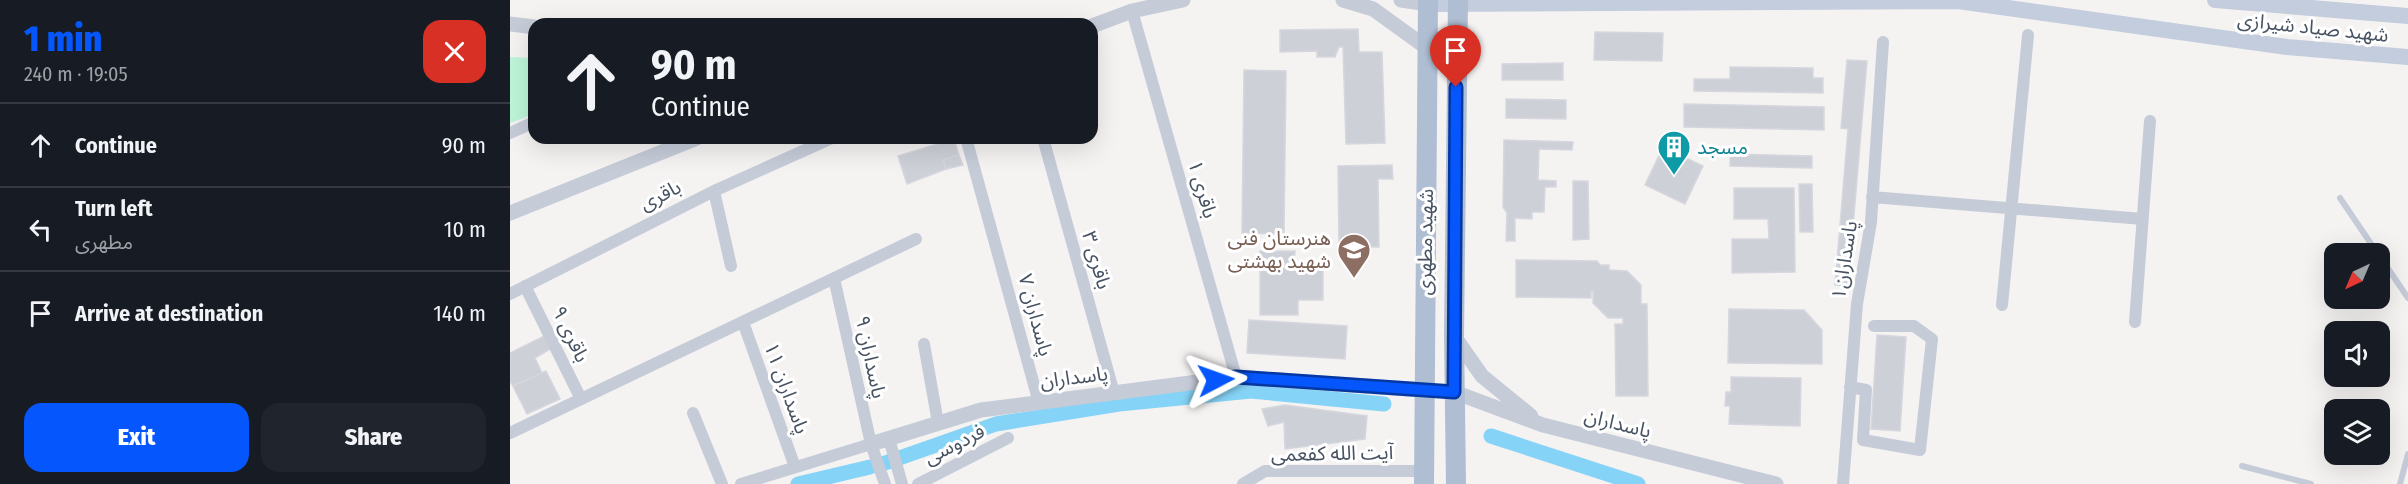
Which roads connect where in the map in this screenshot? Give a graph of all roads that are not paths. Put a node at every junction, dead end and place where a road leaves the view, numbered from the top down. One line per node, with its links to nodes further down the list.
1 (1183, 0): 7 (street)
2 (1343, 0): 14 (street)
3 (1401, 0): 5 (street)
4 (2215, 0): 8 (main road, شهید صیاد شیرازی)
5 (1428, 2): 6 (main road, شهید صیاد شیرازی); 14 (main road, شهید مطهری)
6 (1459, 3): 15 (main road, شهید صیاد شیرازی); 41 (main road)
7 (1132, 11): 10 (street); 43 (street, باقری ۱)
8 (2408, 16)
9 (510, 24): 11 (street)
10 (1098, 25)
11 (528, 26)
12 (2028, 35): 26 (street)
13 (1883, 42): 24 (street, پاسداران۱)
14 (1427, 48): 45 (main road, شهید مطهری)
15 (2408, 57)
16 (2150, 121): 28 (street)
17 (528, 125): 18 (street)
18 (510, 133)
19 (683, 144): 27 (street)
20 (819, 144): 23 (street, باقری)
21 (968, 144): 49 (street, پاسداران ۷)
22 (1045, 144): 47 (street, باقری ۳)
23 (714, 191): 31 (street); 34 (street, باقری)
24 (1872, 197): 26 (street); 44 (street, پاسداران۱)
25 (2340, 198): 30 (lane)
26 (2009, 208): 28 (street); 37 (street)
27 (510, 213)
28 (2143, 219): 39 (street)
29 (916, 239): 33 (street)
30 (2371, 243)
31 (731, 266)
32 (2390, 272): 36 (lane)
33 (834, 278): 38 (street); 56 (street, پاسداران ۹)
34 (525, 286): 35 (street, باقری); 48 (street, باقری ۹)
35 (510, 294)
36 (2408, 298)
37 (2002, 305)
38 (743, 322): 48 (street); 59 (street, پاسداران ۱۱)
39 (2135, 322)
40 (1874, 326): 44 (street)
41 (1454, 336): 46 (main road); 52 (street)
42 (924, 344): 51 (street)
43 (1236, 377): 45 (street, پاسداران); 47 (street, پاسداران)
44 (1850, 387): 69 (street, پاسداران۱)
45 (1423, 390): 46 (main road); 60 (main road, شهید مطهری)
46 (1454, 392): 52 (street, پاسداران); 67 (main road)
47 (1114, 393): 49 (street, پاسداران)
48 (581, 399): 53 (street)
49 (1039, 403): 51 (street, پاسداران)
50 (693, 413): 61 (street)
51 (938, 423): 55 (street, پاسداران)
52 (1543, 425): 68 (street, پاسداران)
53 (510, 433)
54 (1008, 438): 65 (street, فردوسی)
55 (889, 439): 56 (street, پاسداران); 64 (street)
56 (871, 444): 59 (street, پاسداران); 63 (street, پاسداران ۹)
57 (2408, 454): 71 (lane)
58 (2242, 466): 70 (lane)
59 (795, 467): 62 (street, پاسداران)
60 (1424, 478): 66 (street, آیت الله کفعمی)
61 (722, 484)
62 (741, 484)
63 (885, 484)
64 (902, 484)
65 (918, 484)
66 (1243, 484)
67 (1456, 484)
68 (1776, 484)
69 (1843, 484)
70 (2311, 484)
71 (2400, 484)

